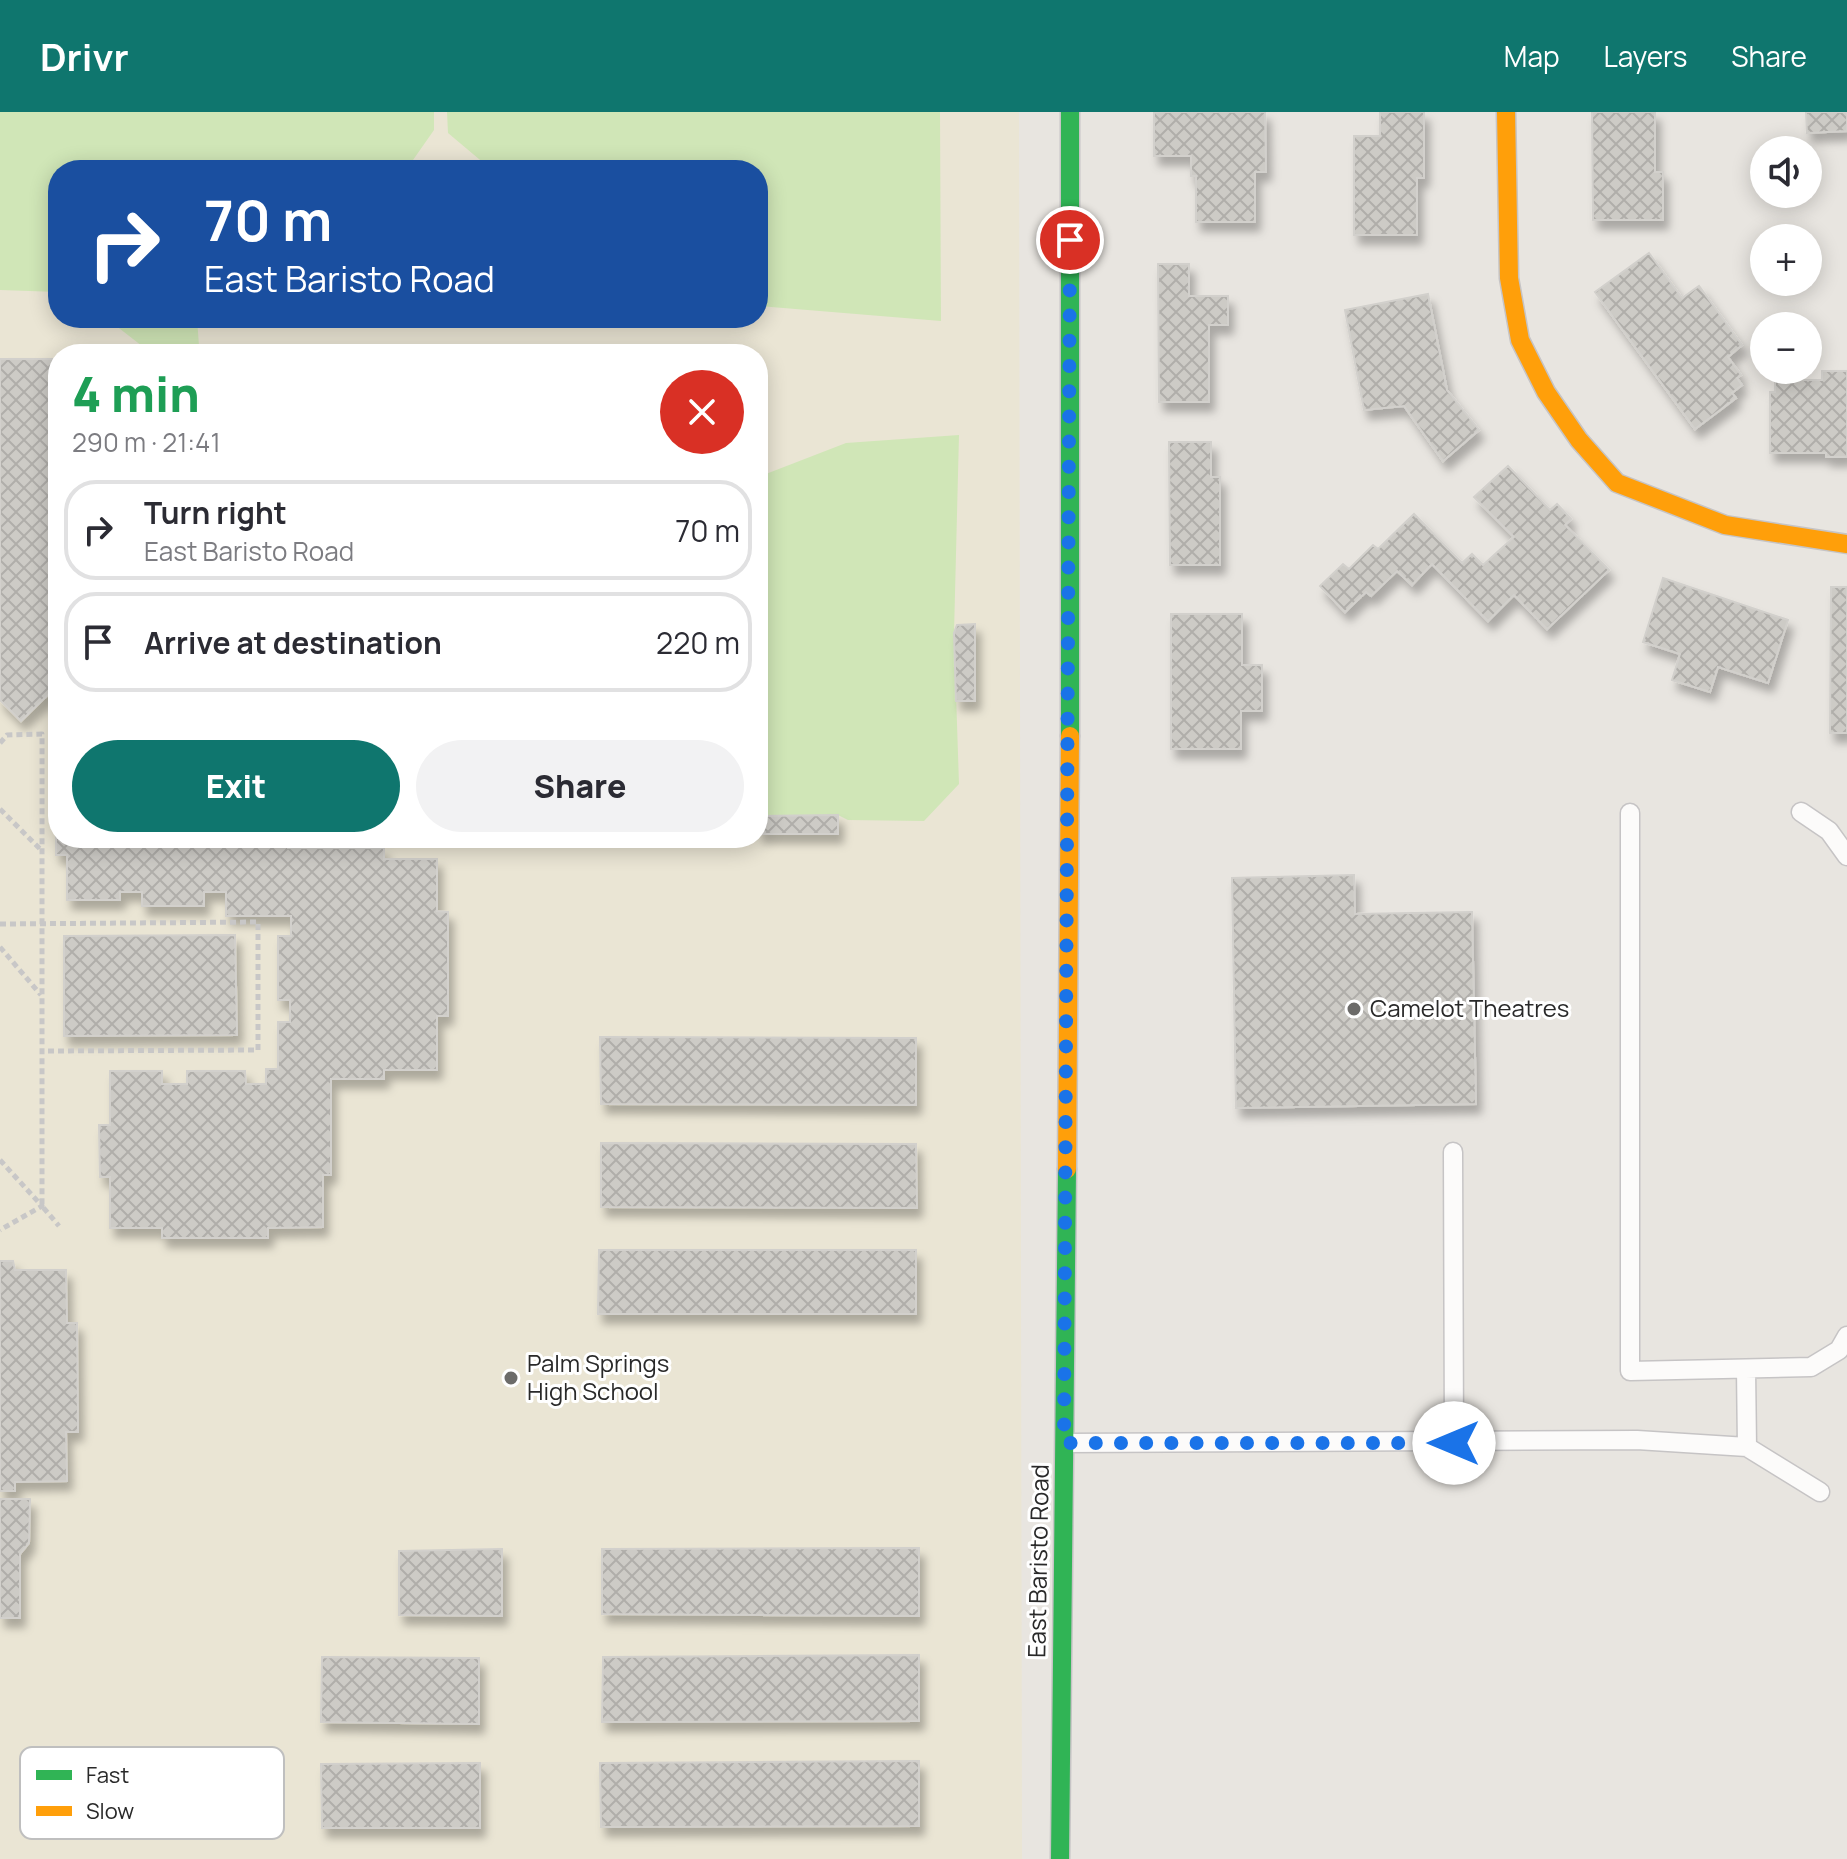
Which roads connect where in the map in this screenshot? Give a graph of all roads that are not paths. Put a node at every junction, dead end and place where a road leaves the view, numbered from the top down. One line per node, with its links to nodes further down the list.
1 (1070, 112): 10 (street, East Baristo Road)
2 (1506, 112): 3 (street)
3 (1847, 544)
4 (1801, 812): 6 (lane)
5 (1630, 813): 9 (lane)
6 (1847, 856)
7 (1453, 1152): 11 (lane)
8 (1847, 1336): 9 (lane)
9 (1746, 1369): 12 (lane)
10 (1064, 1443): 11 (lane); 14 (street, East Baristo Road)
11 (1454, 1443): 12 (lane)
12 (1747, 1447): 13 (lane)
13 (1820, 1492)
14 (1060, 1859)

